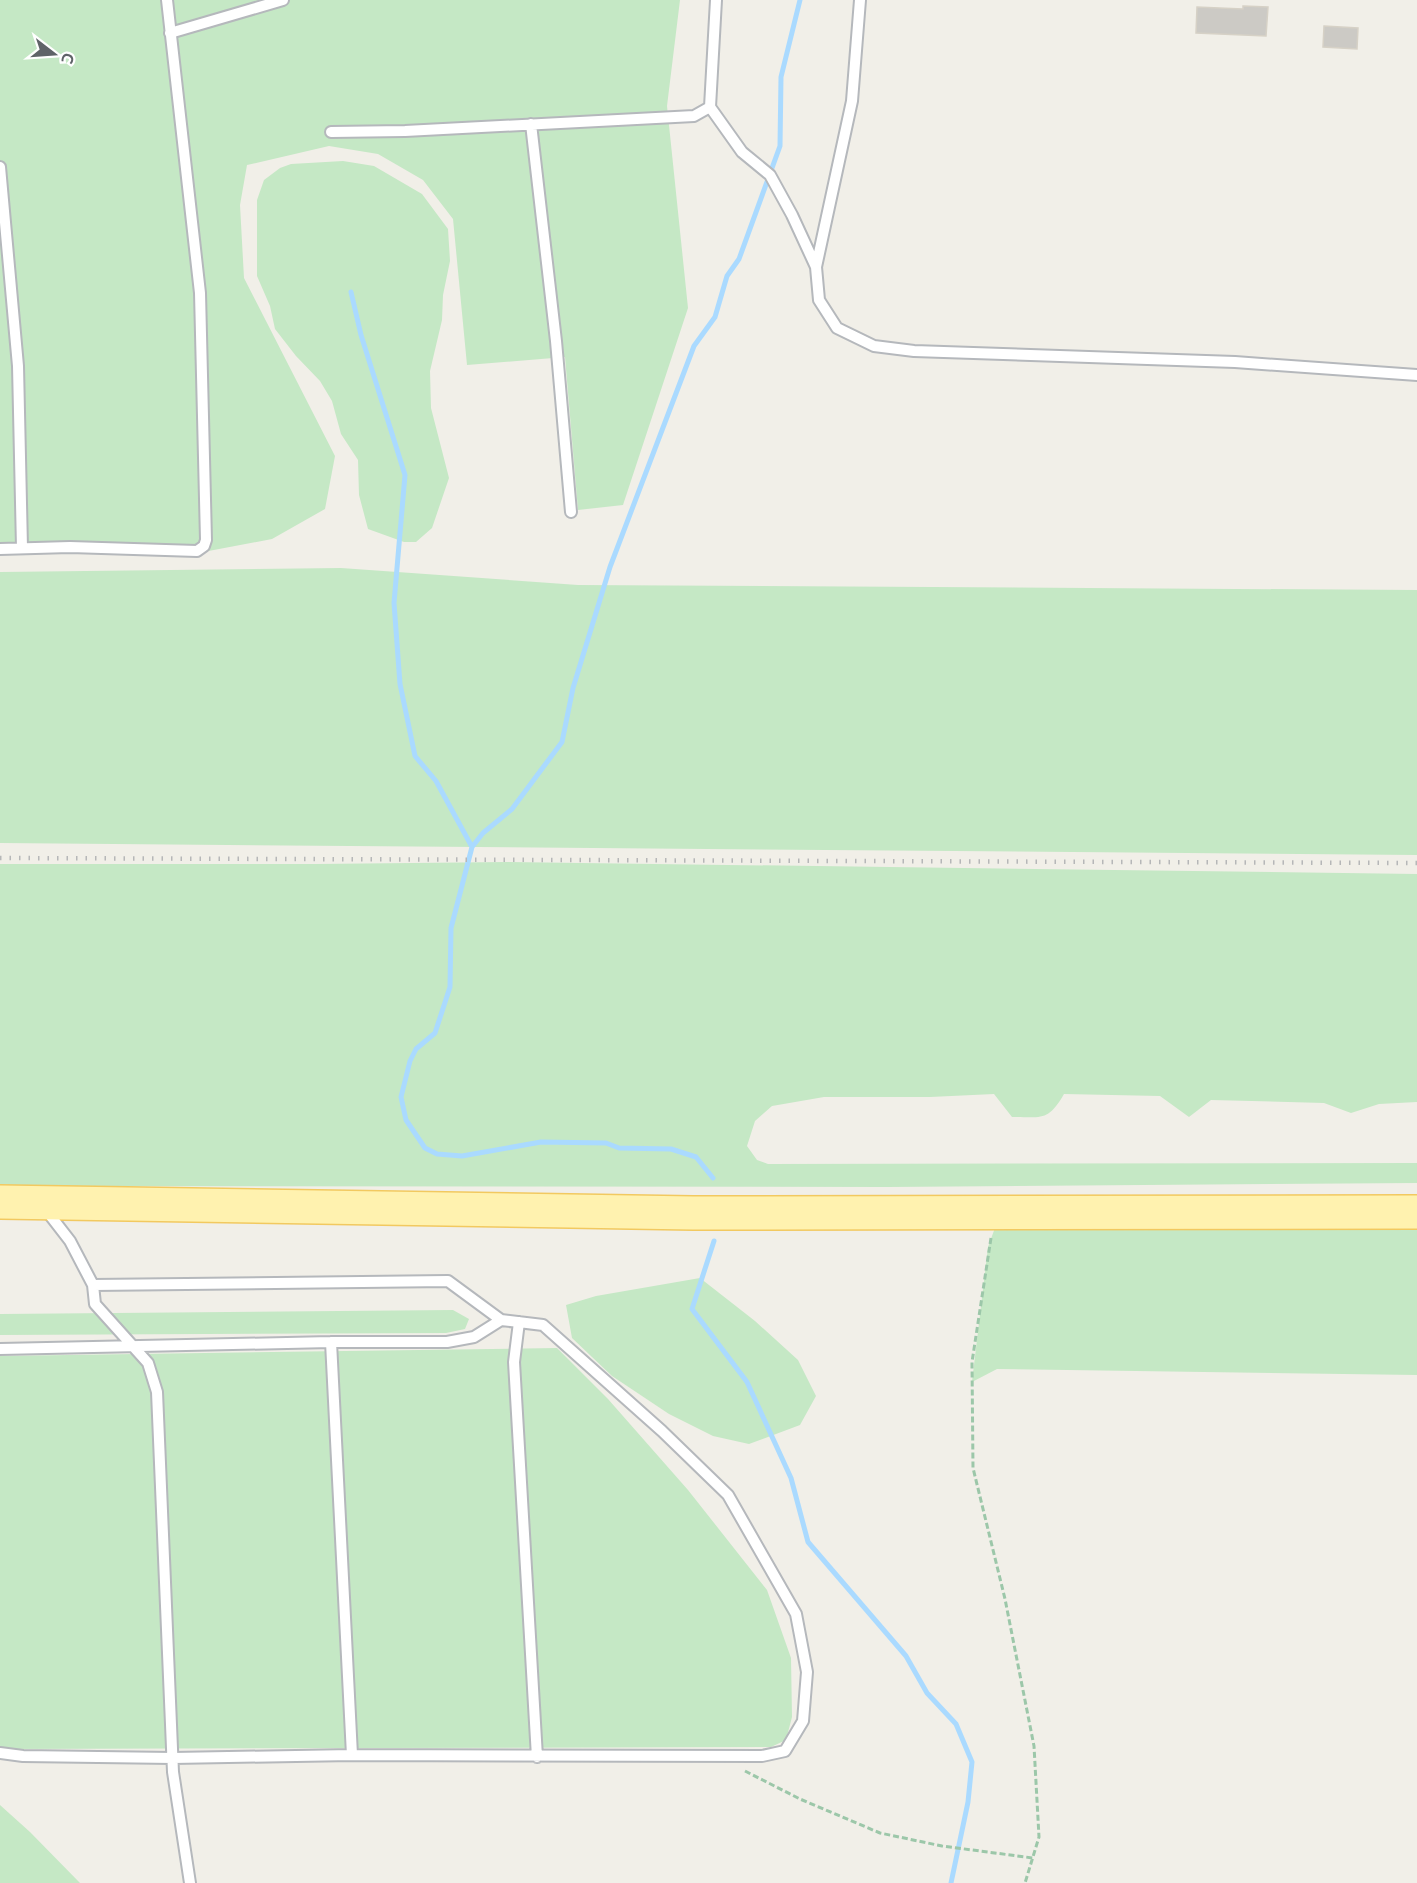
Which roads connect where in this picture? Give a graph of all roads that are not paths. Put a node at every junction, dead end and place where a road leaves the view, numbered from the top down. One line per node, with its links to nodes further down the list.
1 (167, 0): 5 (lane)
2 (283, 0): 5 (lane)
3 (716, 0): 6 (lane)
4 (860, 0): 10 (lane)
5 (170, 33): 13 (lane)
6 (710, 107): 7 (lane); 10 (lane)
7 (531, 124): 8 (lane); 12 (lane)
8 (331, 132)
9 (0, 167): 13 (lane)
10 (816, 267): 11 (lane)
11 (1417, 375)
12 (571, 512)
13 (22, 548): 14 (lane)
14 (0, 549)
15 (0, 1202): 16 (main road)
16 (40, 1202): 17 (main road); 18 (lane)
17 (1417, 1212)
18 (93, 1285): 19 (lane); 22 (lane)
19 (501, 1320): 20 (lane); 21 (lane)
20 (519, 1322): 26 (lane); 26 (lane)
21 (331, 1342): 22 (lane); 25 (lane)
22 (134, 1346): 23 (lane); 27 (lane)
23 (0, 1349)
24 (0, 1753): 27 (lane)
25 (352, 1755): 26 (lane); 27 (lane)
26 (537, 1757)
27 (173, 1758): 28 (lane)
28 (190, 1883)

